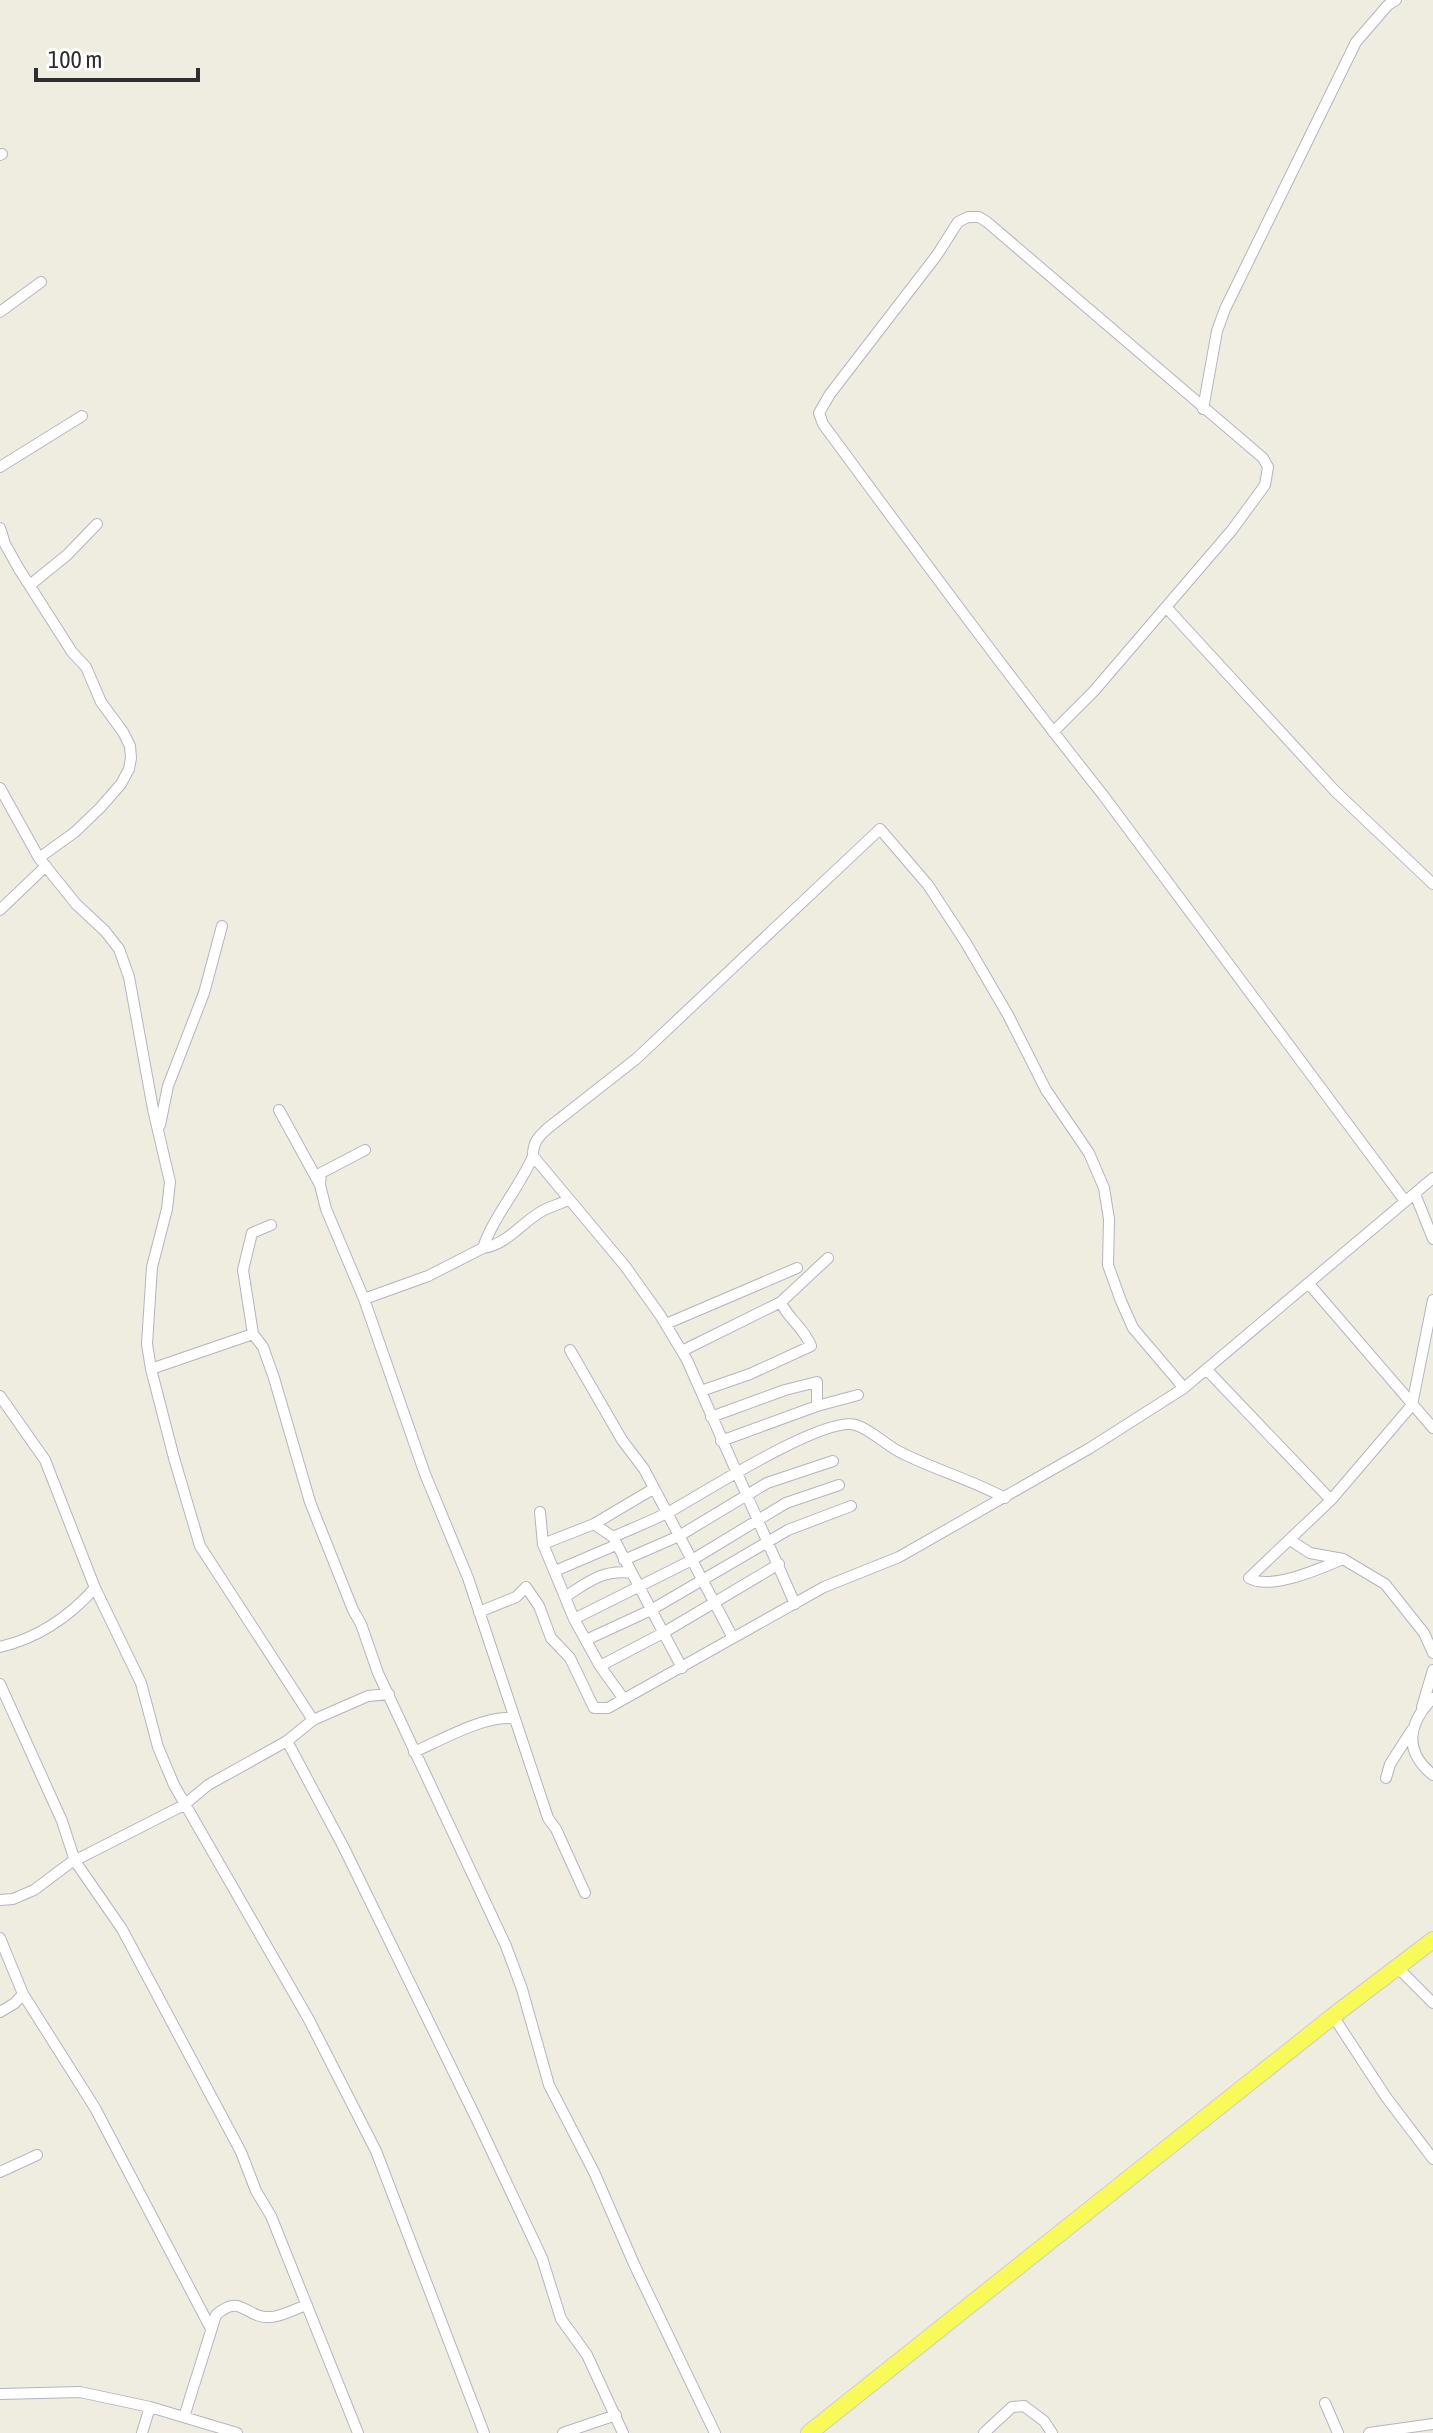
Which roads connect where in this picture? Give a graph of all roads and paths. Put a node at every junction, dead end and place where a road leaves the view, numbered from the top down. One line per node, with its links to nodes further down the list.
1 (1396, 0): 4 (street)
2 (41, 282): 3 (street)
3 (0, 312)
4 (1203, 409): 10 (street); 11 (street)
5 (82, 416): 6 (street)
6 (0, 467)
7 (97, 524): 9 (street)
8 (0, 528): 9 (street)
9 (30, 585): 13 (street)
10 (1166, 607): 11 (street); 14 (street)
11 (1053, 732): 25 (street)
12 (0, 788): 13 (street)
13 (42, 862): 15 (street); 18 (street)
14 (1433, 884)
15 (0, 910)
16 (222, 926): 18 (street)
17 (279, 1110): 22 (street)
18 (159, 1131): 39 (street)
19 (365, 1150): 22 (street)
20 (533, 1156): 24 (street); 28 (street); 41 (street)
21 (1433, 1178): 23 (street)
22 (320, 1185): 32 (street)
23 (1415, 1194): 25 (street); 27 (street)
24 (568, 1200): 28 (street); 35 (street)
25 (1405, 1201): 31 (street)
26 (271, 1225): 36 (street)
27 (1433, 1239)
28 (483, 1248): 32 (street)
29 (828, 1258): 34 (street)
30 (797, 1268): 35 (street)
31 (1309, 1284): 40 (street); 45 (street)
32 (364, 1299): 81 (street)
33 (1433, 1300): 45 (street)
34 (781, 1302): 38 (street); 42 (street)
35 (666, 1324): 38 (street)
36 (253, 1334): 39 (street); 92 (street)
37 (570, 1350): 53 (street)
38 (682, 1351): 42 (street)
39 (151, 1369): 97 (street)
40 (1206, 1369): 41 (street); 56 (street)
41 (1184, 1388): 55 (street)
42 (701, 1391): 47 (street)
43 (858, 1395): 46 (street)
44 (0, 1396): 76 (street)
45 (1412, 1405): 48 (street); 56 (street)
46 (817, 1406): 47 (street); 49 (street)
47 (711, 1417): 49 (street)
48 (1433, 1428)
49 (721, 1441): 51 (street)
50 (833, 1461): 54 (street)
51 (736, 1475): 54 (street); 55 (street); 59 (street)
52 (839, 1485): 61 (street)
53 (653, 1489): 59 (street); 60 (street)
54 (746, 1494): 61 (street); 63 (street)
55 (1005, 1498): 79 (street)
56 (1331, 1500): 64 (street)
57 (851, 1506): 66 (street)
58 (540, 1512): 67 (street)
59 (666, 1513): 63 (street); 65 (street)
60 (611, 1514): 62 (street); 65 (street)
61 (758, 1521): 66 (street); 70 (street)
62 (594, 1524): 65 (street); 67 (street)
63 (679, 1536): 69 (street); 70 (street)
64 (1290, 1540): 68 (street); 68 (street)
65 (614, 1541): 69 (street); 72 (street)
66 (769, 1541): 71 (street); 74 (street)
67 (543, 1544): 72 (street)
68 (1343, 1559): 87 (street)
69 (624, 1560): 73 (street)
70 (692, 1560): 74 (street); 75 (street)
71 (779, 1564): 78 (street); 79 (street)
72 (555, 1571): 77 (street)
73 (632, 1573): 75 (street); 77 (street)
74 (703, 1580): 78 (street); 80 (street)
75 (639, 1585): 80 (street); 82 (street)
76 (95, 1588): 86 (street); 103 (street)
77 (565, 1597): 82 (street)
78 (714, 1604): 83 (street); 84 (street)
79 (795, 1604): 84 (street)
80 (651, 1610): 83 (street); 85 (street)
81 (479, 1612): 93 (street); 96 (street)
82 (574, 1619): 85 (street)
83 (663, 1633): 88 (street); 89 (street)
84 (733, 1638): 89 (street)
85 (586, 1640): 88 (street)
86 (0, 1647)
87 (1433, 1653)
88 (600, 1666): 93 (street)
89 (682, 1668): 93 (street)
90 (1433, 1670): 95 (street)
91 (0, 1684): 104 (street)
92 (389, 1694): 97 (street); 100 (street)
93 (623, 1698)
94 (1433, 1698): 95 (street)
95 (1420, 1711): 98 (street)
96 (514, 1719): 100 (street); 105 (street)
97 (313, 1720): 99 (street)
98 (1412, 1730): 101 (street); 102 (street)
99 (287, 1741): 103 (street); 122 (street)
100 (414, 1752): 131 (street)
101 (1433, 1775)
102 (1386, 1778)
103 (184, 1805): 104 (street); 128 (street)
104 (75, 1861): 106 (street); 117 (street)
105 (585, 1893)
106 (0, 1901)
107 (0, 1938): 110 (street)
108 (1433, 1940): 109 (main road)
109 (1398, 1968): 111 (street); 113 (main road)
110 (23, 1994): 112 (street); 118 (street)
111 (1433, 2003)
112 (0, 2012)
113 (1333, 2016): 115 (street); 132 (main road)
114 (37, 2155): 116 (street)
115 (1433, 2159)
116 (0, 2172)
117 (307, 2305): 118 (street); 127 (street)
118 (210, 2327): 123 (street)
119 (0, 2394): 121 (street)
120 (1325, 2403): 135 (street)
121 (150, 2407): 123 (street); 125 (street)
122 (616, 2415): 129 (street); 130 (street)
123 (184, 2417): 126 (street)
124 (1433, 2424): 136 (street)
125 (142, 2433)
126 (237, 2433)
127 (358, 2433)
128 (484, 2433)
129 (563, 2433)
130 (623, 2433)
131 (715, 2433)
132 (809, 2433)
133 (984, 2433): 134 (street)
134 (1052, 2433)
135 (1338, 2433)
136 (1369, 2433)

